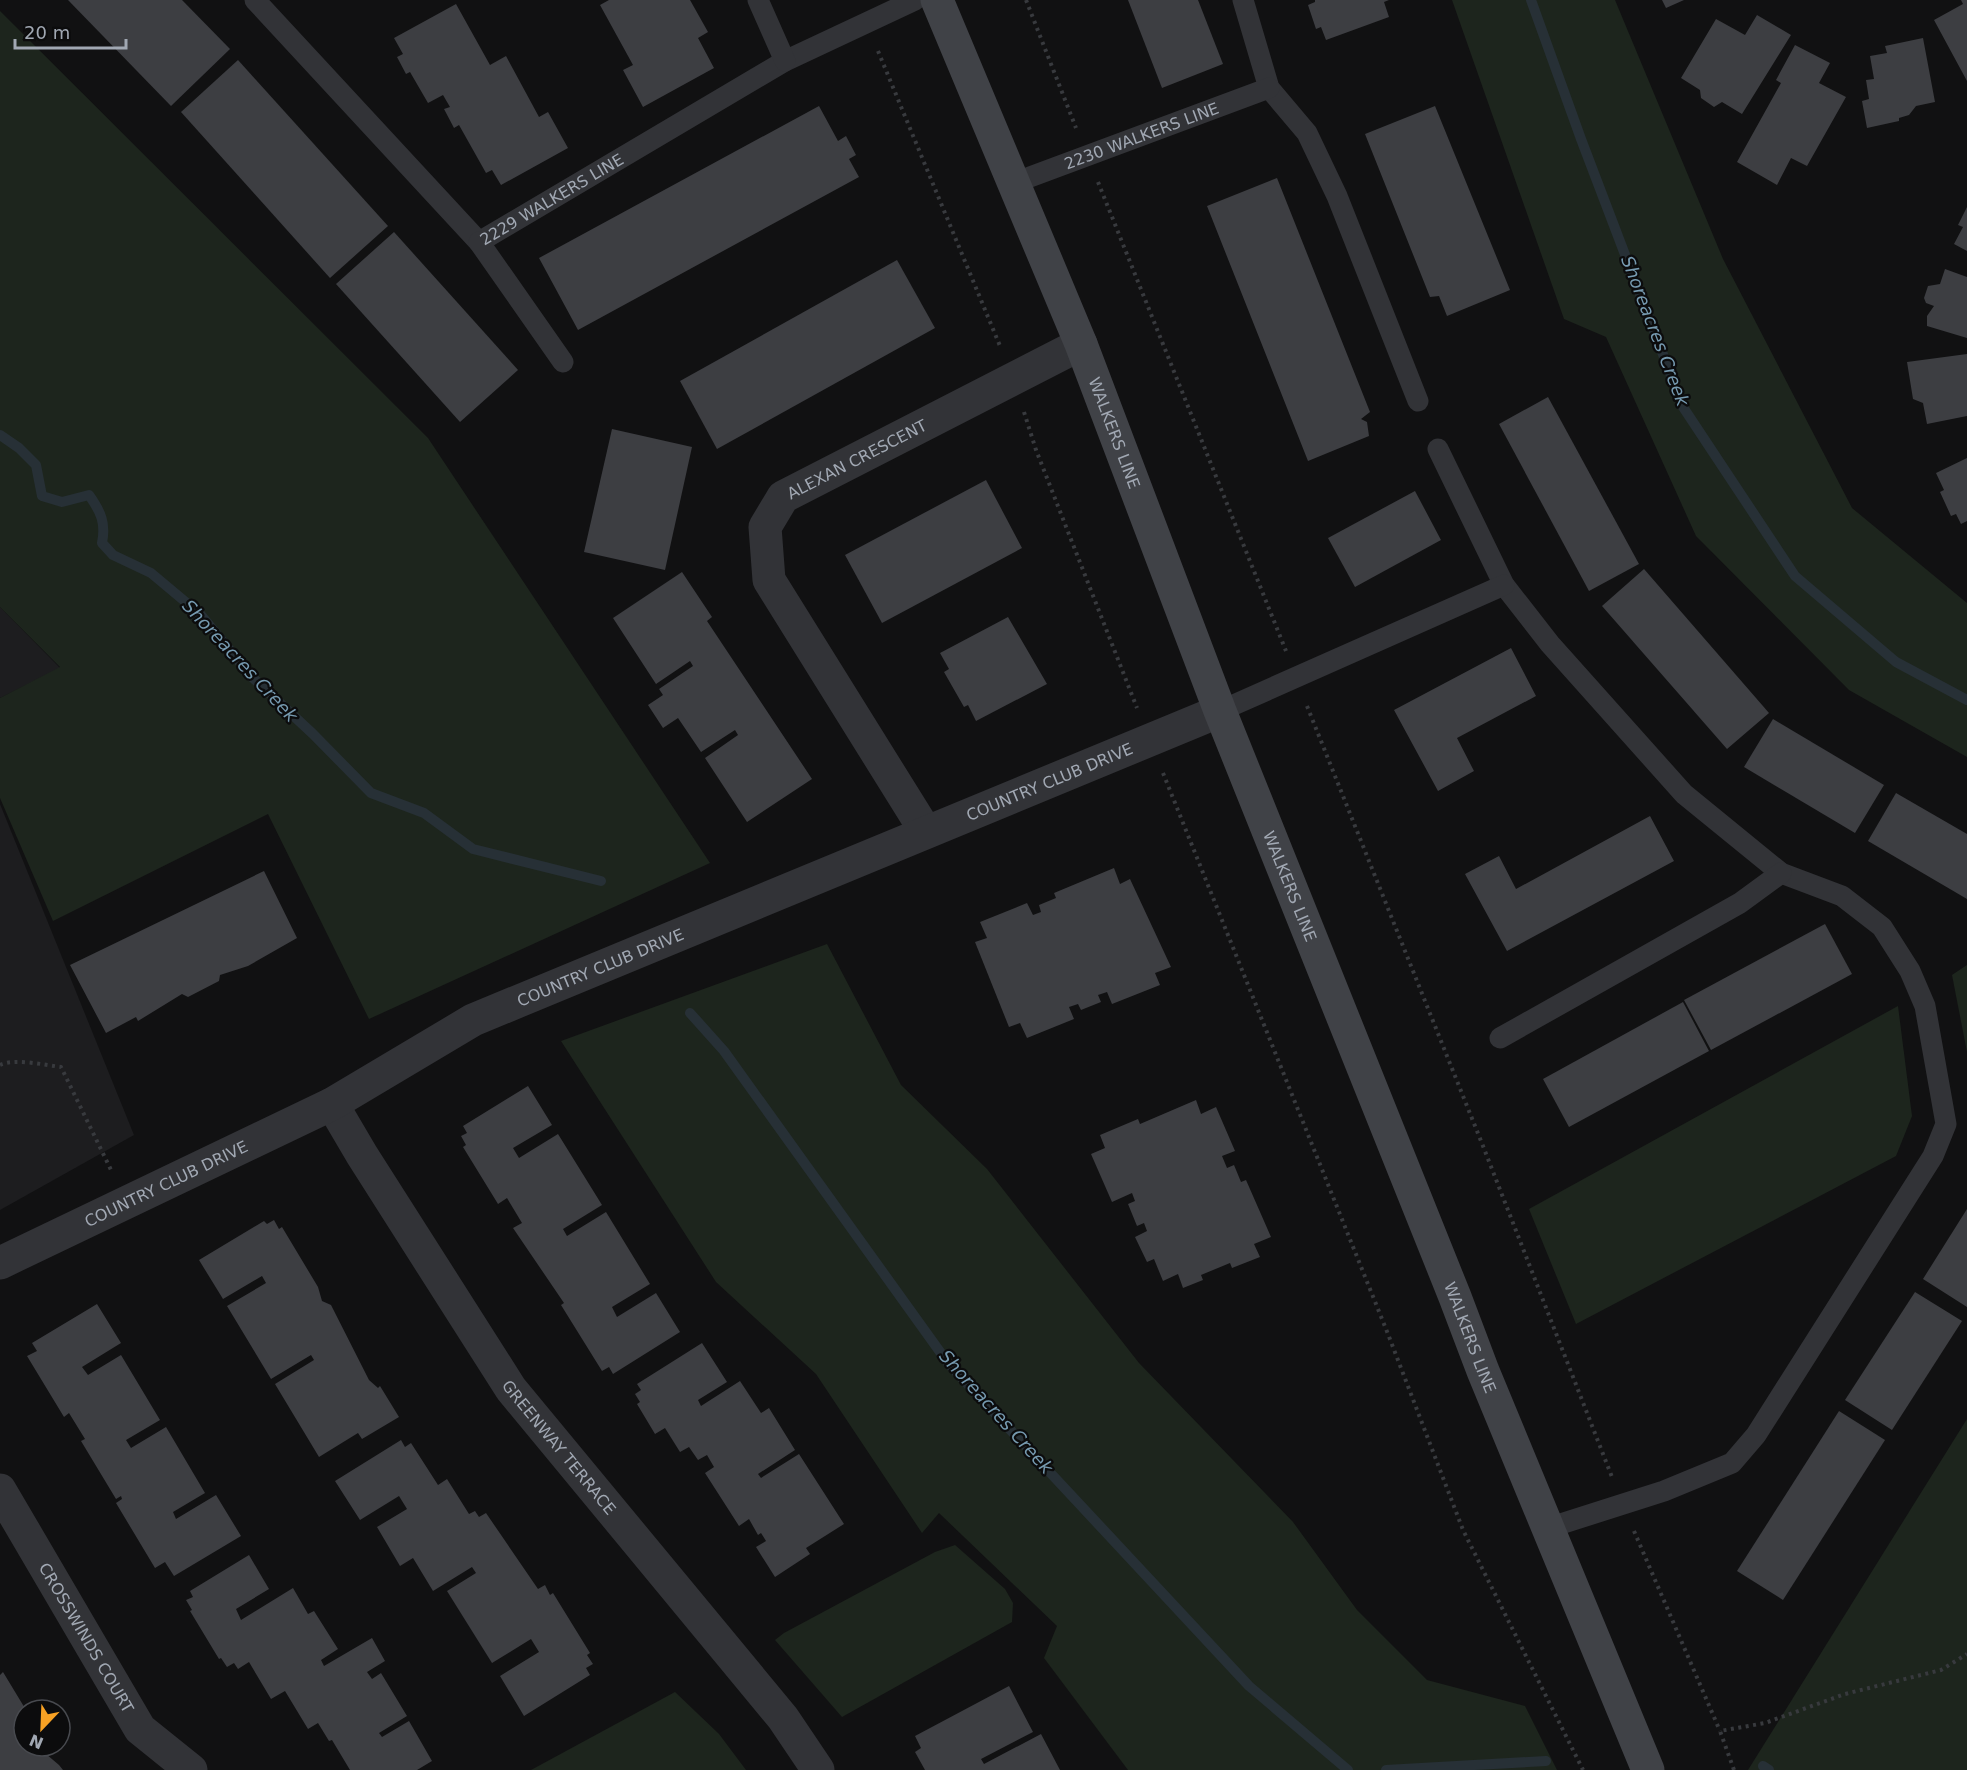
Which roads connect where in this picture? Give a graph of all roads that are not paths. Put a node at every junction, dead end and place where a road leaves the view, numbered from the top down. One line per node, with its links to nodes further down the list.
1 (255, 0): 9 (lane, 2229 WALKERS LINE)
2 (758, 0): 6 (lane)
3 (915, 0): 6 (lane, 2229 WALKERS LINE)
4 (938, 0): 8 (main road, WALKERS LINE)
5 (1243, 0): 7 (lane)
6 (785, 62): 9 (lane, 2229 WALKERS LINE)
7 (1269, 88): 8 (lane, 2230 WALKERS LINE); 12 (lane)
8 (1014, 183): 10 (main road, WALKERS LINE)
9 (479, 242): 11 (lane)
10 (1081, 344): 15 (main road, WALKERS LINE); 16 (street, ALEXAN CRESCENT)
11 (563, 362)
12 (1418, 401)
13 (1438, 449): 14 (lane)
14 (1504, 585): 15 (lane); 17 (lane)
15 (1220, 711): 16 (street, COUNTRY CLUB DRIVE); 22 (main road, WALKERS LINE)
16 (926, 832): 19 (street, COUNTRY CLUB DRIVE)
17 (1781, 873): 18 (lane); 22 (lane)
18 (1500, 1038)
19 (332, 1104): 20 (street, COUNTRY CLUB DRIVE); 24 (street, GREENWAY TERRACE)
20 (0, 1263)
21 (0, 1490): 23 (street, CROSSWINDS COURT)
22 (1548, 1528): 25 (main road, WALKERS LINE)
23 (191, 1770)
24 (818, 1770)
25 (1648, 1770)

